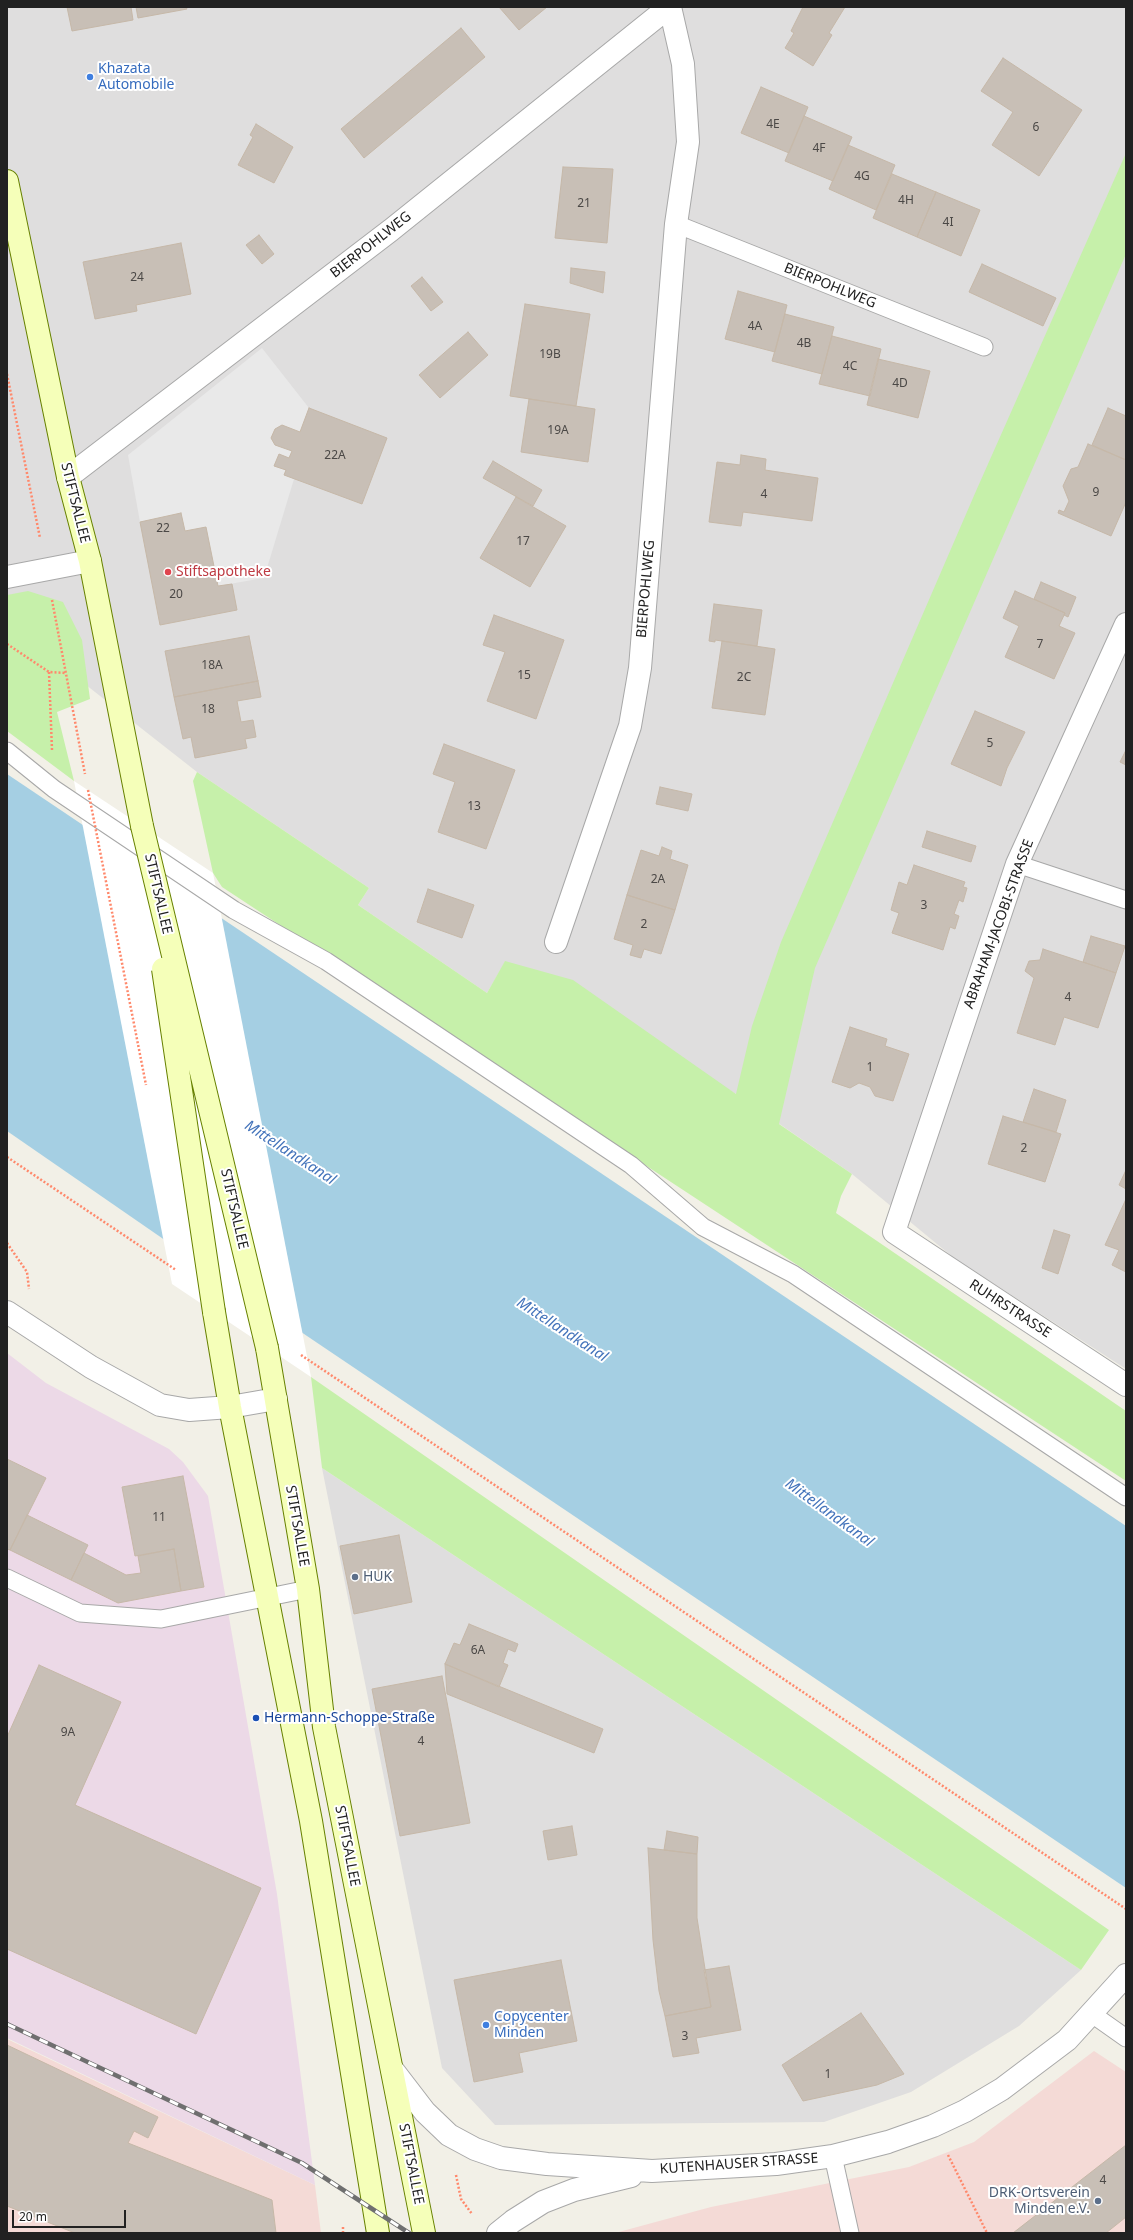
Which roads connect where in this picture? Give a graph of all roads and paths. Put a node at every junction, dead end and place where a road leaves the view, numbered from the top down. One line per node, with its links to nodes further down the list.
1 (669, 7): 3 (street, BIERPOHLWEG); 5 (street, BIERPOHLWEG)
2 (7, 181): 5 (main road, STIFTSALLEE)
3 (676, 224): 4 (lane, BIERPOHLWEG); 18 (street, BIERPOHLWEG)
4 (984, 347)
5 (68, 478): 6 (main road, STIFTSALLEE)
6 (90, 561): 7 (street); 15 (main road, STIFTSALLEE)
7 (7, 577)
8 (1126, 624): 16 (street, ABRAHAM-JACOBI-STRASSE)
9 (7, 644): 10 (path)
10 (49, 672): 11 (path); 13 (path)
11 (66, 673)
12 (7, 751): 13 (lane)
13 (54, 789): 29 (lane)
14 (88, 790): 19 (path, bridge)
15 (142, 826): 27 (main road, STIFTSALLEE, bridge); 28 (main road, STIFTSALLEE, bridge)
16 (1017, 864): 17 (lane); 21 (street, ABRAHAM-JACOBI-STRASSE)
17 (1126, 900)
18 (556, 942)
19 (148, 1093)
20 (7, 1157): 23 (path)
21 (894, 1232): 26 (street, RUHRSTRASSE)
22 (7, 1243): 24 (path)
23 (179, 1273)
24 (15, 1317): 28 (street)
25 (299, 1353): 33 (path)
26 (1126, 1385)
27 (276, 1399): 28 (street); 31 (main road, STIFTSALLEE)
28 (230, 1407): 32 (main road, STIFTSALLEE)
29 (1126, 1497)
30 (7, 1578): 32 (lane)
31 (308, 1589): 32 (lane); 37 (main road, STIFTSALLEE)
32 (267, 1598): 43 (main road, STIFTSALLEE)
33 (1126, 1909)
34 (1120, 1982): 35 (street, KUTENHAUSER STRASSE)
35 (1092, 2014): 36 (lane); 38 (street, KUTENHAUSER STRASSE)
36 (1126, 2038)
37 (392, 2069): 39 (street, KUTENHAUSER STRASSE); 44 (main road, STIFTSALLEE)
38 (933, 2126): 40 (street, KUTENHAUSER STRASSE); 47 (path)
39 (450, 2135): 41 (street, KUTENHAUSER STRASSE); 42 (path)
40 (833, 2156): 41 (street, KUTENHAUSER STRASSE); 46 (lane)
41 (652, 2171): 45 (street, KUTENHAUSER STRASSE)
42 (476, 2219)
43 (378, 2233)
44 (424, 2233)
45 (498, 2233)
46 (850, 2233)
47 (987, 2233)

